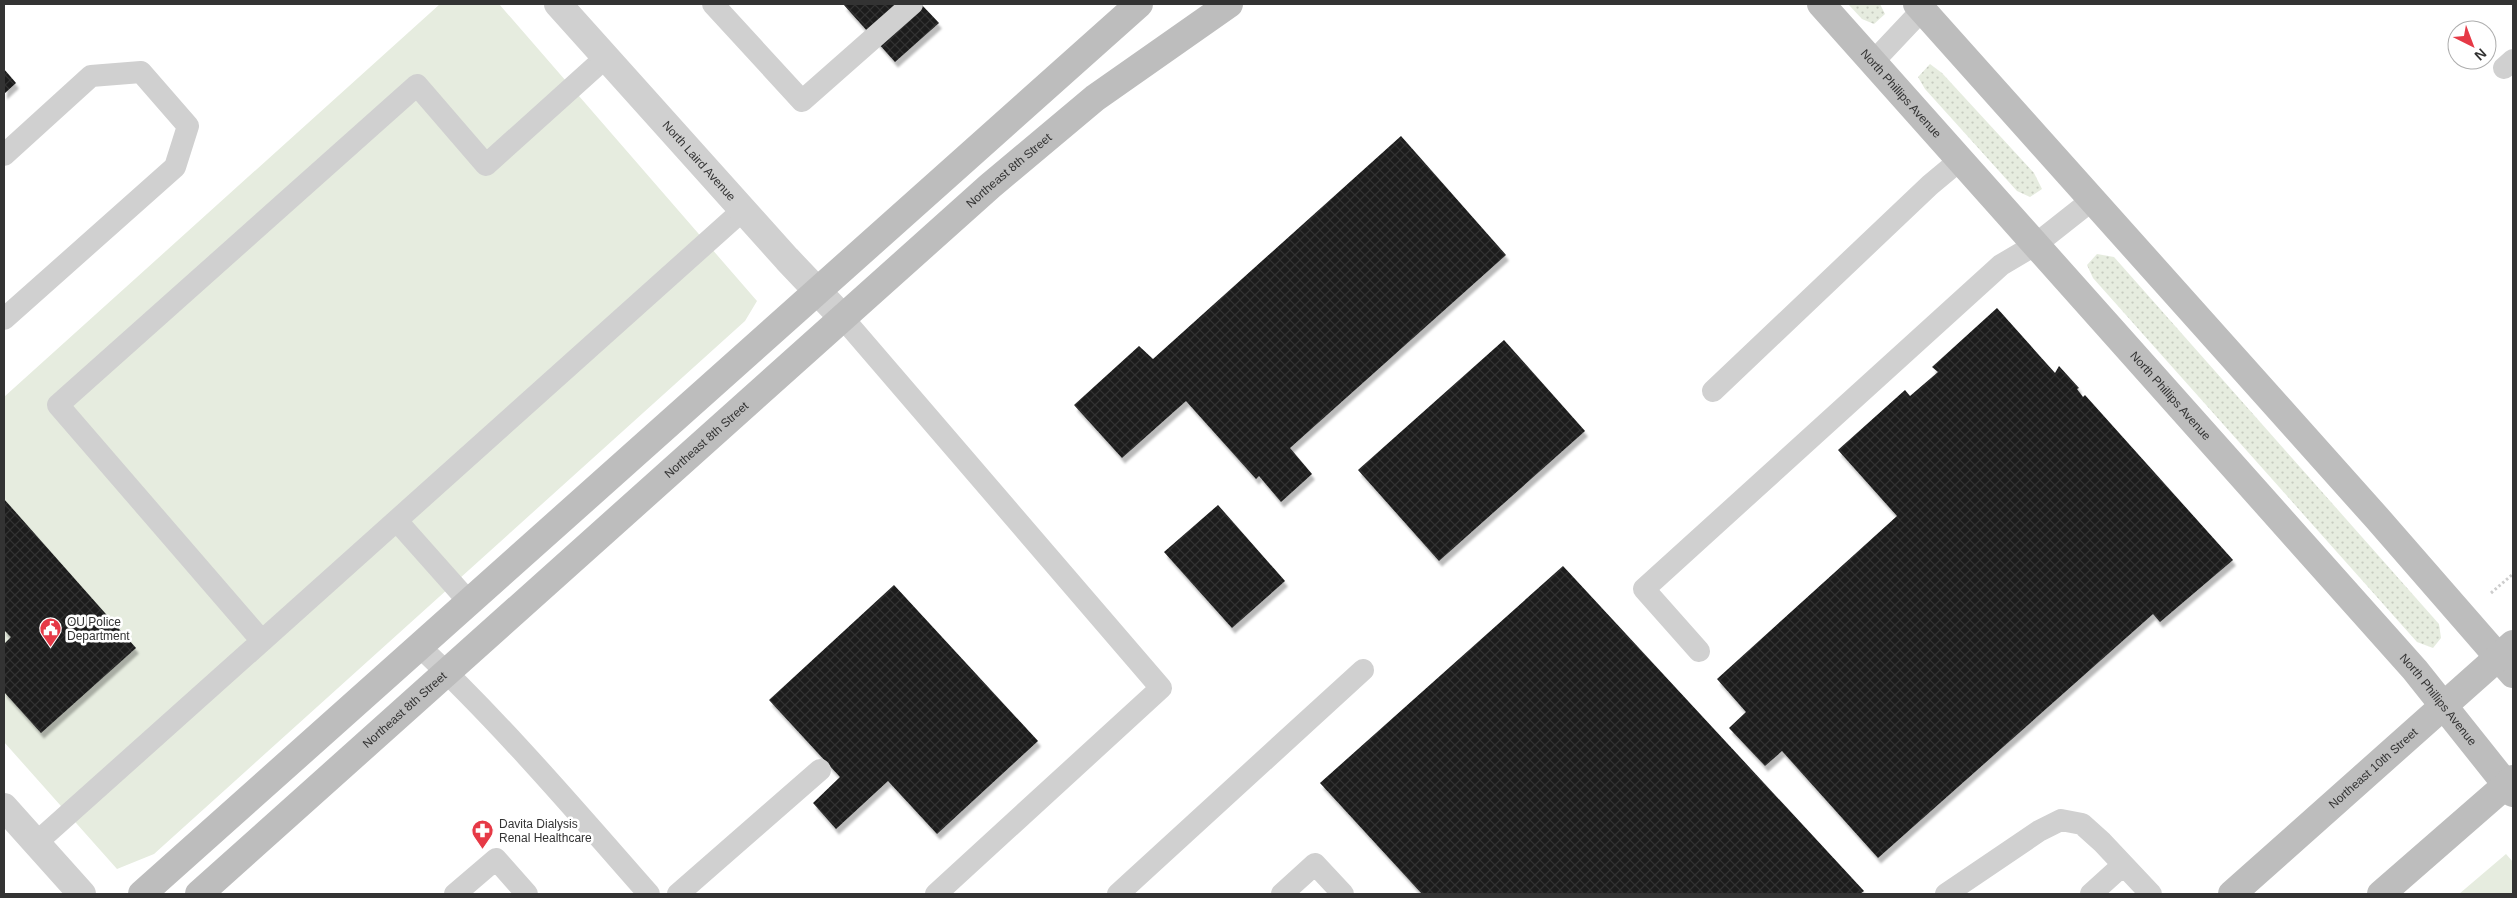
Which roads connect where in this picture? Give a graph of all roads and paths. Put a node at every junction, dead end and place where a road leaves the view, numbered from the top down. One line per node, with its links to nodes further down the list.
1 (558, 4): 8 (street, North Laird Avenue)
2 (713, 4): 3 (lane)
3 (912, 4)
4 (1139, 4): 15 (main road)
5 (1228, 4): 16 (main road, Northeast 8th Street)
6 (1821, 4): 9 (main road, North Phillips Avenue)
7 (1920, 7): 9 (lane); 12 (main road)
8 (606, 57): 13 (street, North Laird Avenue); 23 (lane)
9 (1873, 62): 11 (main road, North Phillips Avenue)
10 (4, 155): 17 (lane)
11 (1960, 160): 14 (main road, North Phillips Avenue); 18 (lane)
12 (2092, 200): 14 (lane); 26 (main road)
13 (743, 210): 15 (street, North Laird Avenue); 19 (lane)
14 (2035, 245): 25 (lane); 29 (main road, North Phillips Avenue)
15 (816, 290): 16 (street, North Laird Avenue); 22 (main road)
16 (842, 317): 28 (main road, Northeast 8th Street); 42 (lane)
17 (4, 319)
18 (1712, 391)
19 (397, 521): 22 (lane); 23 (lane)
20 (2513, 574): 21 (path)
21 (2491, 593)
22 (469, 602): 24 (main road)
23 (262, 641): 33 (lane)
24 (420, 646): 28 (lane); 36 (main road)
25 (1699, 651)
26 (2509, 658): 29 (main road, Northeast 10th Street)
27 (1363, 670): 43 (lane)
28 (447, 672): 37 (main road, Northeast 8th Street); 40 (lane)
29 (2444, 706): 31 (main road, North Phillips Avenue); 49 (main road, Northeast 10th Street)
30 (820, 770): 41 (lane)
31 (2511, 786): 50 (main road)
32 (4, 807): 33 (street)
33 (36, 843): 35 (street)
34 (2124, 865): 46 (lane); 47 (lane); 48 (lane)
35 (82, 894)
36 (142, 894)
37 (199, 894)
38 (456, 894): 39 (lane)
39 (527, 894)
40 (649, 894)
41 (678, 894)
42 (936, 894)
43 (1118, 894)
44 (1282, 894): 45 (lane)
45 (1343, 894)
46 (1946, 894)
47 (2091, 894)
48 (2151, 894)
49 (2232, 894)
50 (2381, 894)

